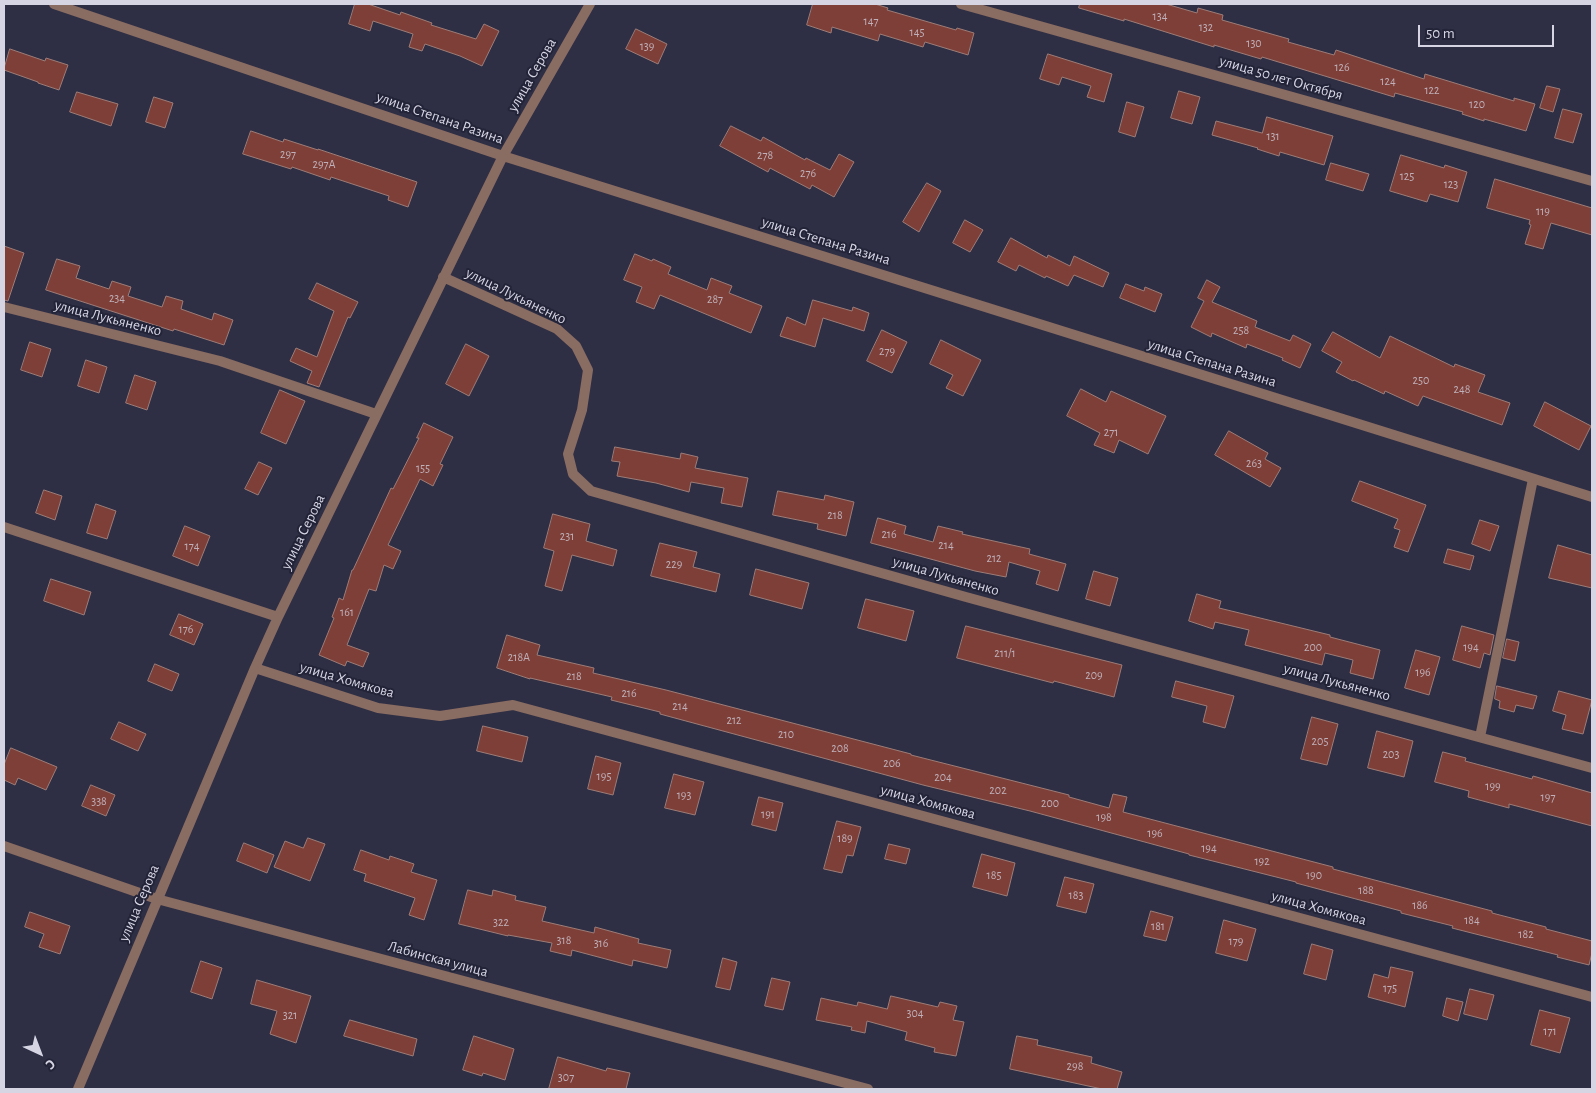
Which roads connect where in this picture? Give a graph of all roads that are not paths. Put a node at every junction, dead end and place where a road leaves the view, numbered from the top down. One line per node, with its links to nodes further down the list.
1 (54, 4): 4 (street, улица Степана Разина)
2 (590, 4): 4 (street, улица Серова)
3 (961, 4): 5 (street, улица 50 лет Октября)
4 (503, 156): 6 (street, улица Серова); 9 (street, улица Степана Разина)
5 (1592, 181)
6 (443, 277): 8 (street, улица Серова); 14 (street, улица Лукьяненко)
7 (4, 307): 8 (street, улица Лукьяненко)
8 (376, 414): 12 (street, улица Серова)
9 (1533, 479): 10 (street, улица Степана Разина); 14 (street)
10 (1592, 497)
11 (4, 528): 12 (street)
12 (278, 617): 13 (street, улица Серова)
13 (255, 668): 17 (street, улица Серова); 18 (street, улица Хомякова)
14 (1480, 737): 15 (street, улица Лукьяненко)
15 (1592, 768)
16 (4, 846): 17 (street, Лабинская улица)
17 (157, 899): 19 (street, улица Серова); 20 (street, Лабинская улица)
18 (1592, 998)
19 (78, 1089)
20 (868, 1089)

